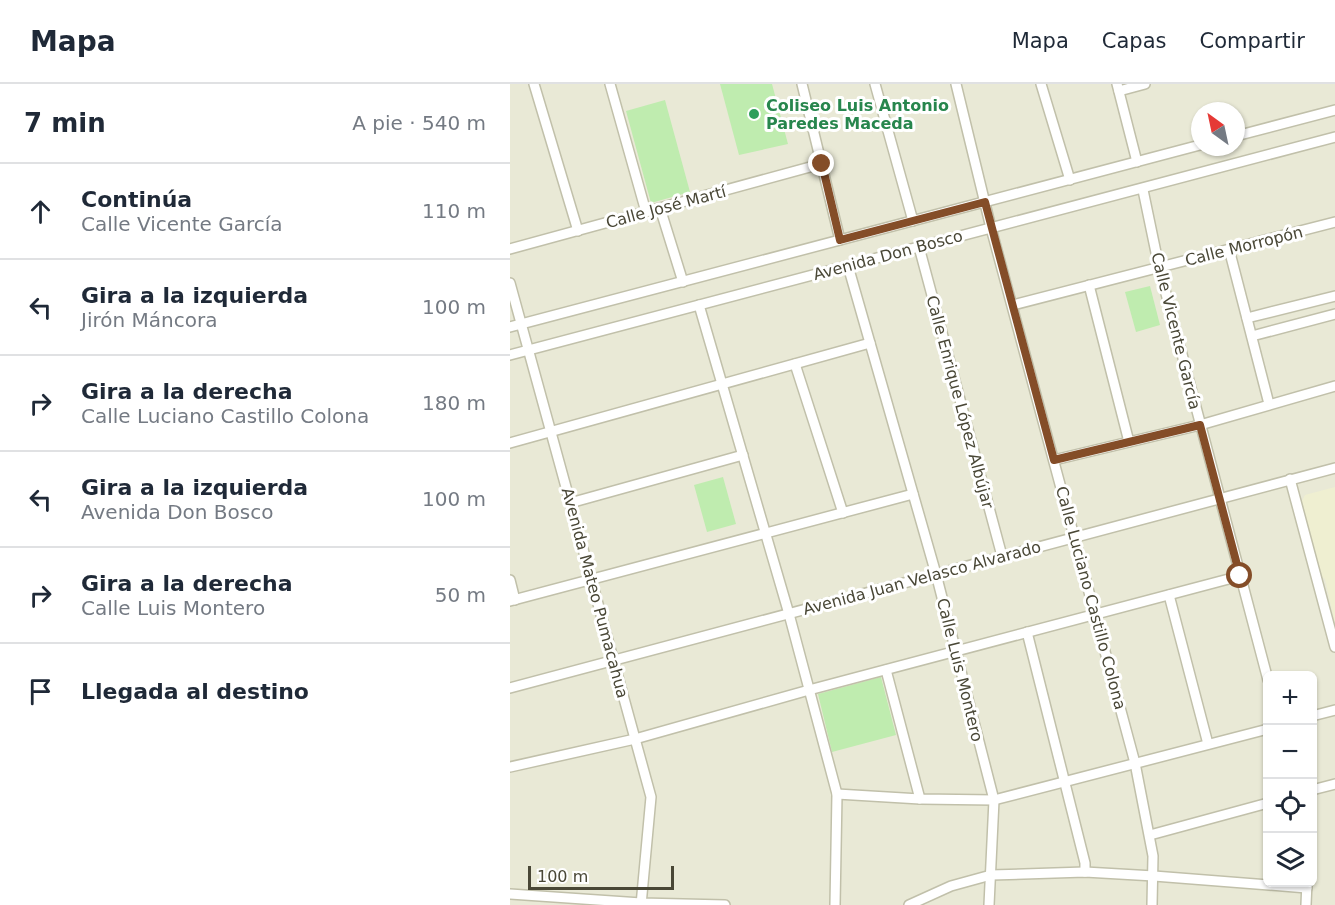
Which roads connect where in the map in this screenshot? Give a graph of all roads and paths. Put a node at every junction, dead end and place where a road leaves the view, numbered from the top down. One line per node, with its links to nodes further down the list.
1 (534, 84): 23 (street)
2 (610, 84): 19 (street)
3 (802, 84): 14 (street)
4 (875, 84): 20 (street)
5 (956, 84): 17 (street, Calle Luciano Castillo Colona)
6 (1041, 84): 15 (street)
7 (1145, 84): 8 (street)
8 (1118, 87): 13 (street)
9 (1335, 110): 10 (street)
10 (1245, 134)
11 (1335, 138): 16 (street, Avenida Don Bosco)
12 (1191, 147): 13 (street, Avenida Don Bosco)
13 (1137, 162): 15 (street, Avenida Don Bosco)
14 (822, 164): 18 (street, Calle José Martí); 24 (street)
15 (1070, 180): 17 (street, Avenida Don Bosco)
16 (1143, 189): 22 (street, Avenida Don Bosco); 29 (street, Calle Vicente García)
17 (985, 202): 20 (street, Avenida Don Bosco); 22 (street, Calle Luciano Castillo Colona)
18 (660, 208): 19 (street, Calle José Martí); 30 (street)
19 (646, 212): 23 (street, Calle José Martí)
20 (913, 221): 24 (street, Avenida Don Bosco)
21 (1335, 222): 27 (street, Calle Morropón)
22 (991, 228): 25 (street, Avenida Don Bosco); 34 (street, Calle Luciano Castillo Colona)
23 (578, 231): 26 (street, Calle José Martí)
24 (840, 240): 30 (street, Avenida Don Bosco)
25 (919, 247): 28 (street, Avenida Don Bosco); 62 (street, Calle Enrique López Albújar)
26 (510, 249)
27 (1229, 249): 29 (street, Calle Morropón); 37 (street)
28 (848, 266): 35 (street, Avenida Don Bosco); 41 (street, Calle Luis Montero)
29 (1158, 267): 32 (street, Calle Morropón); 48 (street, Calle Vicente García)
30 (683, 282): 38 (street, Avenida Don Bosco)
31 (510, 283): 38 (street, Avenida Mateo Pumacahua)
32 (1089, 285): 34 (street, Calle Morropón); 50 (street)
33 (1335, 296): 37 (street)
34 (1013, 304): 53 (street, Calle Luciano Castillo Colona)
35 (699, 305): 42 (street, Avenida Don Bosco); 45 (street)
36 (1335, 314): 40 (street)
37 (1247, 318): 40 (street)
38 (522, 324): 39 (street, Avenida Don Bosco); 42 (street, Avenida Mateo Pumacahua)
39 (510, 327)
40 (1252, 336): 47 (street)
41 (870, 342): 44 (street); 56 (street, Calle Luis Montero)
42 (528, 350): 43 (street, Avenida Don Bosco); 49 (street, Avenida Mateo Pumacahua)
43 (510, 355)
44 (795, 364): 45 (street); 59 (street)
45 (722, 384): 49 (street); 52 (street)
46 (1335, 386): 47 (street)
47 (1269, 404): 48 (street)
48 (1200, 425): 50 (street); 57 (street, Calle Vicente García)
49 (551, 432): 51 (street); 58 (street, Avenida Mateo Pumacahua)
50 (1129, 442): 53 (street)
51 (510, 443)
52 (743, 455): 58 (street); 60 (street)
53 (1054, 460): 61 (street, Calle Luciano Castillo Colona)
54 (1335, 468): 55 (street, Avenida Juan Velasco Alvarado)
55 (1290, 479): 57 (street, Avenida Juan Velasco Alvarado); 72 (street)
56 (913, 494): 59 (street); 63 (street, Calle Luis Montero)
57 (1220, 498): 61 (street, Avenida Juan Velasco Alvarado); 64 (street, Calle Vicente García)
58 (570, 503): 66 (street, Avenida Mateo Pumacahua)
59 (843, 513): 60 (street)
60 (766, 533): 66 (street); 69 (street)
61 (1075, 537): 62 (street, Avenida Juan Velasco Alvarado); 70 (street, Calle Luciano Castillo Colona)
62 (1002, 556): 63 (street, Avenida Juan Velasco Alvarado)
63 (936, 574): 69 (street, Avenida Juan Velasco Alvarado); 73 (street, Calle Luis Montero)
64 (1240, 576): 67 (street); 76 (street, Calle Vicente García)
65 (510, 580): 68 (street)
66 (591, 580): 68 (street); 74 (street, Avenida Mateo Pumacahua)
67 (1169, 595): 70 (street); 83 (street)
68 (513, 601)
69 (789, 614): 74 (street, Avenida Juan Velasco Alvarado); 78 (street)
70 (1095, 614): 71 (street); 84 (street, Calle Luciano Castillo Colona)
71 (1027, 632): 73 (street); 86 (street)
72 (1335, 647)
73 (956, 651): 75 (street); 91 (street, Calle Luis Montero)
74 (613, 661): 77 (street, Avenida Juan Velasco Alvarado); 82 (street, Avenida Mateo Pumacahua)
75 (886, 670): 78 (street); 90 (street)
76 (1266, 671)
77 (510, 688)
78 (809, 690): 82 (street); 89 (street)
79 (1335, 710): 80 (street)
80 (1317, 715)
81 (1263, 730): 83 (street)
82 (635, 739): 85 (street); 100 (street, Avenida Mateo Pumacahua)
83 (1208, 744): 84 (street)
84 (1135, 763): 86 (street); 93 (street, Calle Luciano Castillo Colona)
85 (510, 767)
86 (1066, 781): 91 (street); 94 (street)
87 (1335, 784): 88 (street)
88 (1317, 789)
89 (837, 794): 90 (street); 102 (street)
90 (920, 799): 91 (street)
91 (994, 800): 95 (street, Calle Luis Montero)
92 (1263, 804): 93 (street)
93 (1150, 835): 96 (street, Calle Luciano Castillo Colona)
94 (1085, 872): 95 (street); 96 (street)
95 (991, 875): 103 (street); 104 (street, Calle Luis Montero)
96 (1154, 876): 97 (street); 105 (street, Calle Luciano Castillo Colona)
97 (1263, 882)
98 (1307, 887): 106 (street)
99 (510, 894): 100 (street)
100 (641, 904): 101 (street)
101 (725, 905)
102 (835, 905)
103 (909, 905)
104 (989, 905)
105 (1152, 905)
106 (1306, 905)

